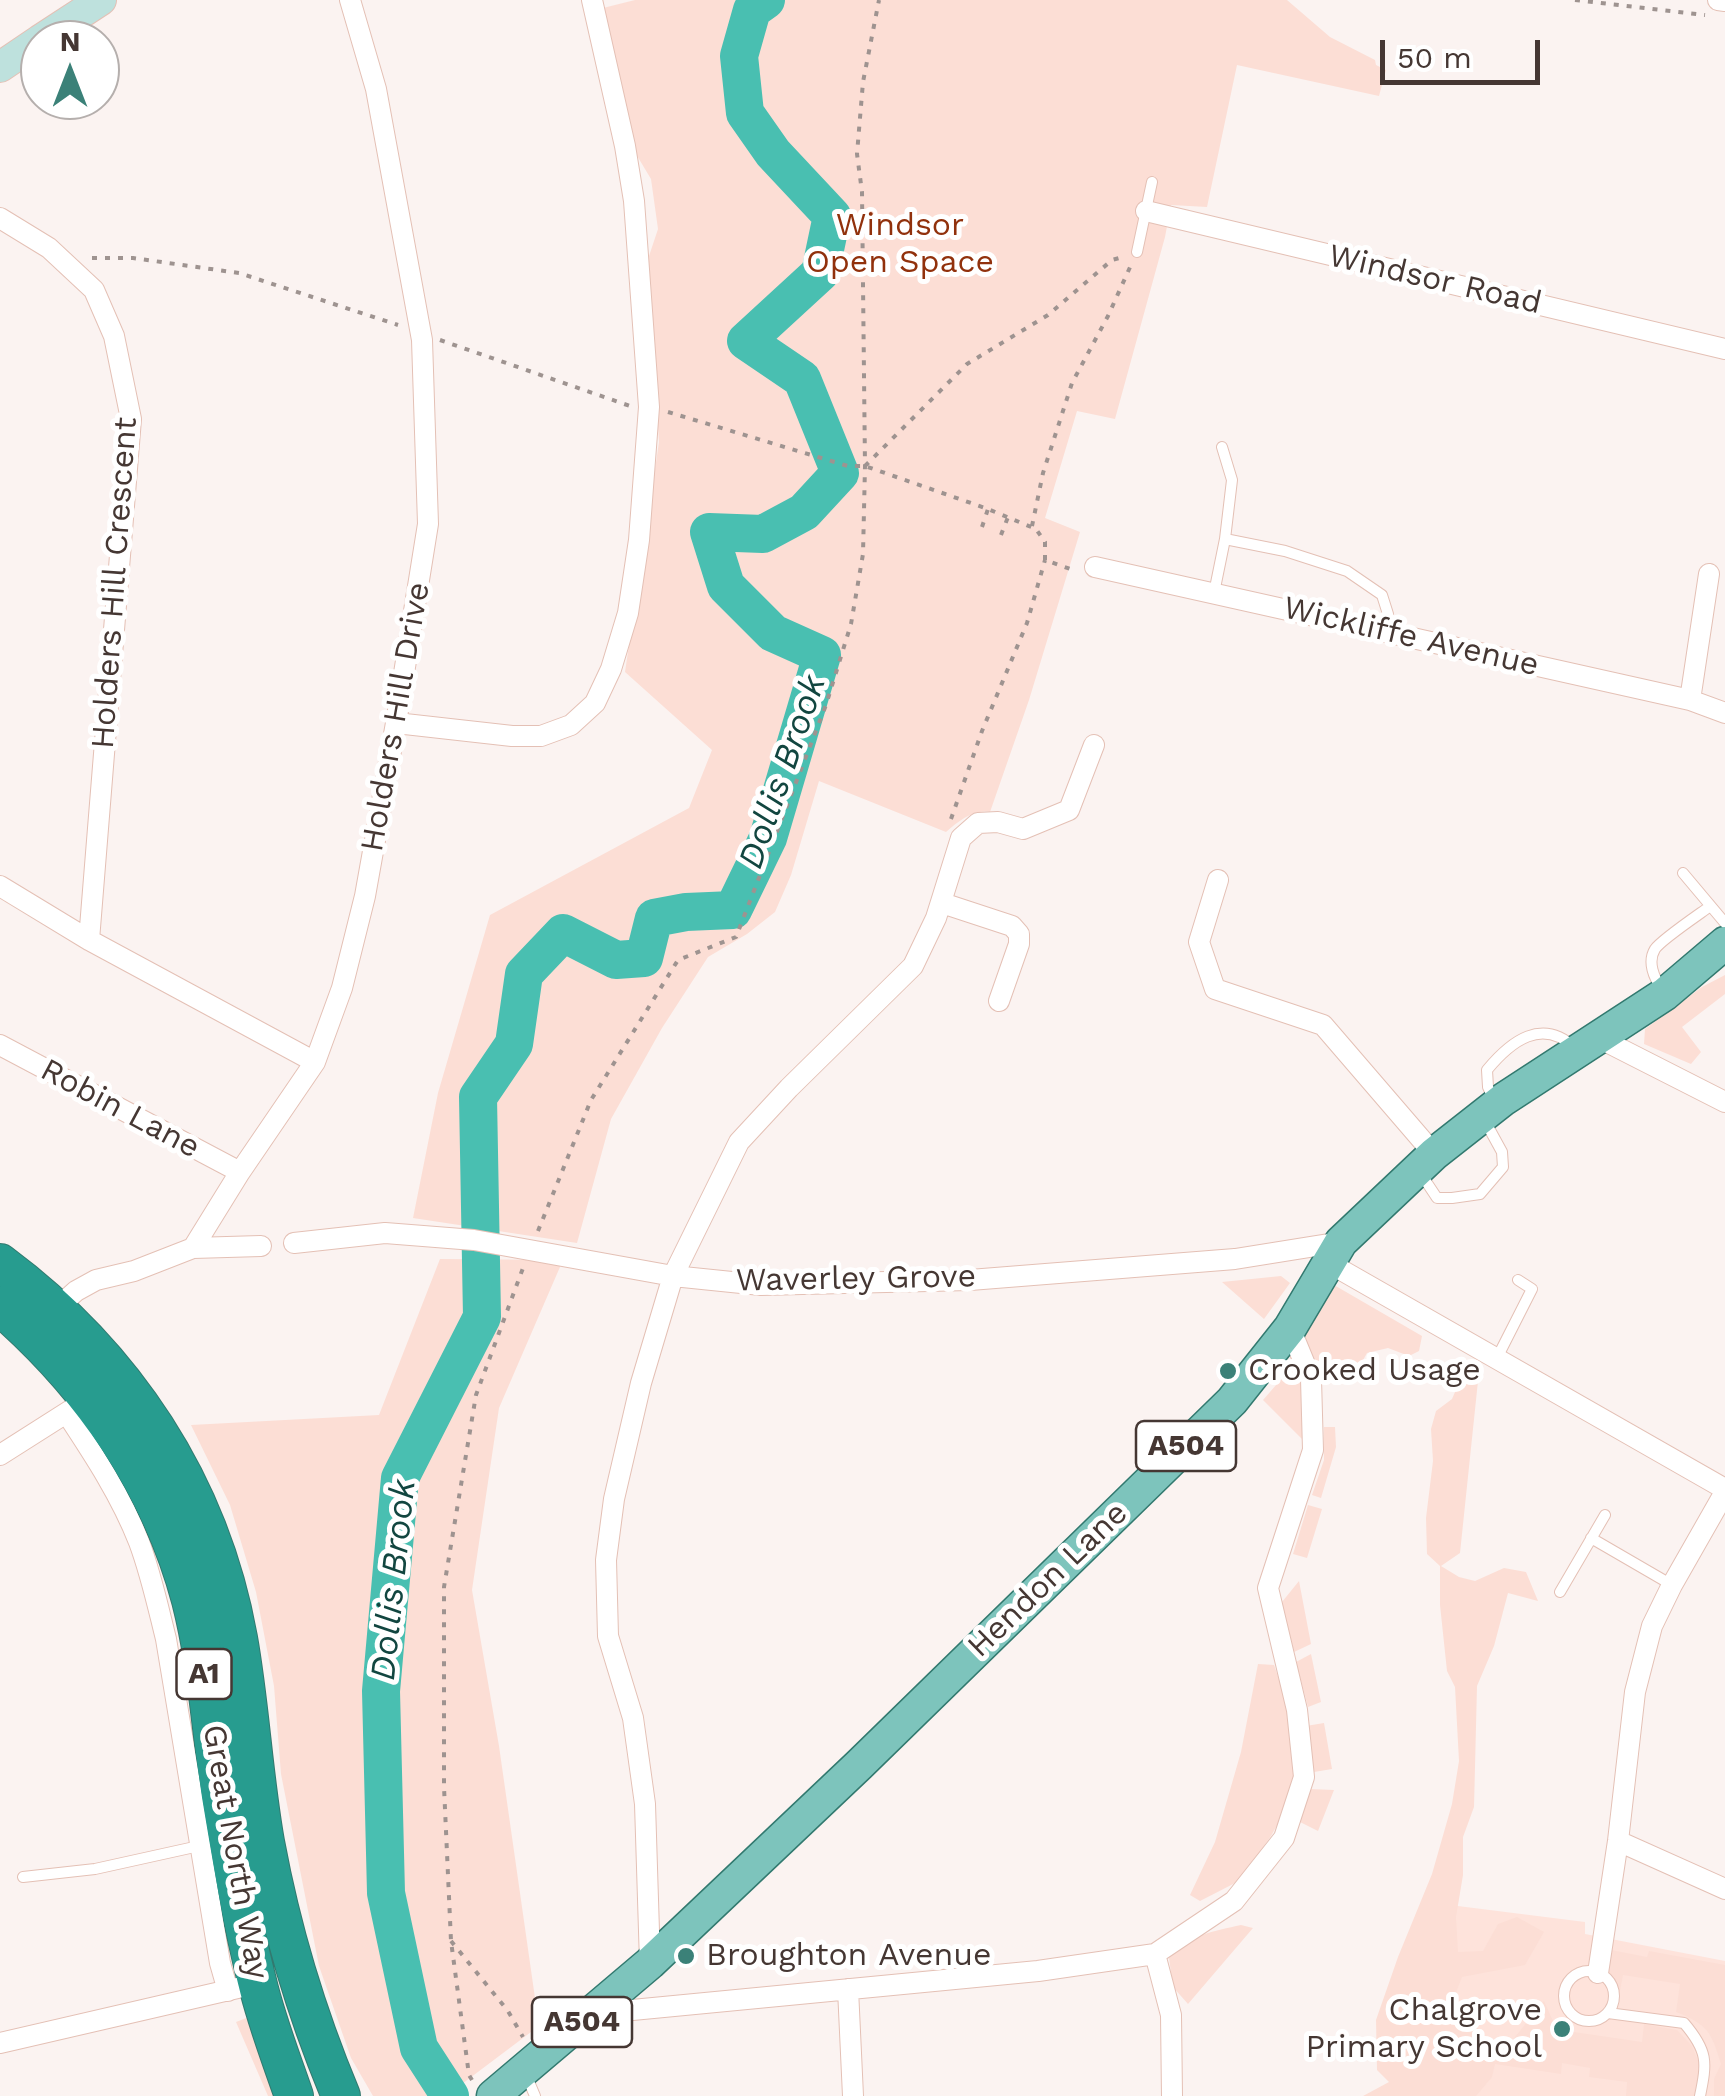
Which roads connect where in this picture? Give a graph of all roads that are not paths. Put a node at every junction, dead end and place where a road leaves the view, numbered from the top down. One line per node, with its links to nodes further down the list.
1 (101, 0): 4 (main road)
2 (350, 0): 18 (street, Holders Hill Drive)
3 (592, 0): 18 (street)
4 (70, 20)
5 (1152, 182): 6 (lane)
6 (1146, 211): 8 (lane); 9 (street, Windsor Road)
7 (0, 218): 26 (street, Holders Hill Crescent)
8 (1137, 252)
9 (1725, 349)
10 (1222, 447): 11 (lane)
11 (1225, 539): 14 (lane); 15 (lane)
12 (1095, 567): 14 (street, Wickliffe Avenue)
13 (1709, 574): 16 (street)
14 (1214, 593): 15 (street, Wickliffe Avenue)
15 (1384, 631): 16 (street, Wickliffe Avenue)
16 (1690, 700): 17 (street, Wickliffe Avenue)
17 (1725, 713)
18 (396, 723): 32 (street, Holders Hill Drive)
19 (1094, 745): 23 (street)
20 (1683, 873): 24 (lane)
21 (1218, 880): 35 (street)
22 (0, 886): 26 (street)
23 (942, 903): 29 (street); 42 (street)
24 (1708, 907): 25 (lane); 28 (lane)
25 (1725, 924)
26 (89, 940): 32 (street)
27 (1725, 943): 28 (main road, Hendon Lane / A504)
28 (1665, 994): 31 (main road, Hendon Lane / A504)
29 (998, 1001)
30 (0, 1045): 36 (street, Robin Lane)
31 (1589, 1045): 33 (street); 34 (main road, Hendon Lane / A504)
32 (314, 1062): 36 (street, Holders Hill Drive)
33 (1725, 1102)
34 (1489, 1110): 35 (main road, Hendon Lane / A504); 35 (lane)
35 (1426, 1162): 40 (main road, Hendon Lane / A504)
36 (240, 1172): 39 (street, Holders Hill Drive)
37 (294, 1243): 38 (lane, Waverley Grove); 42 (street, Waverley Grove)
38 (261, 1246): 39 (street, Waverley Grove)
39 (192, 1248): 45 (street)
40 (1335, 1252): 42 (street, Waverley Grove); 46 (main road, Hendon Lane / A504); 47 (street)
41 (0, 1263): 45 (highway, Great North Way / A1)
42 (673, 1276): 60 (street)
43 (1518, 1280): 47 (lane)
44 (0, 1306): 48 (highway, Great North Way / A1)
45 (57, 1308): 69 (highway, Great North Way / A1)
46 (1290, 1328): 59 (street); 60 (main road, Hendon Lane / A504)
47 (1496, 1358): 50 (street)
48 (78, 1406): 49 (street); 56 (street, Great North Way); 62 (highway, Great North Way / A1)
49 (0, 1455)
50 (1725, 1490): 53 (street)
51 (1604, 1515): 52 (lane)
52 (1592, 1538): 53 (lane); 54 (lane)
53 (1672, 1585): 55 (street)
54 (1560, 1592)
55 (1618, 1841): 58 (street); 61 (street)
56 (200, 1846): 57 (lane); 62 (street, Great North Way)
57 (24, 1877)
58 (1725, 1889)
59 (1154, 1954): 63 (street); 71 (street)
60 (650, 1963): 64 (main road, Hendon Lane / A504)
61 (1598, 1973): 65 (lane); 65 (lane)
62 (242, 1987): 66 (street); 68 (highway, Great North Way / A1)
63 (848, 1989): 64 (street); 70 (street)
64 (612, 1996): 67 (main road, Hendon Lane / A504)
65 (1608, 2013): 72 (lane)
66 (0, 2043)
67 (512, 2080)
68 (294, 2096)
69 (341, 2096)
70 (853, 2096)
71 (1172, 2096)
72 (1700, 2096)

